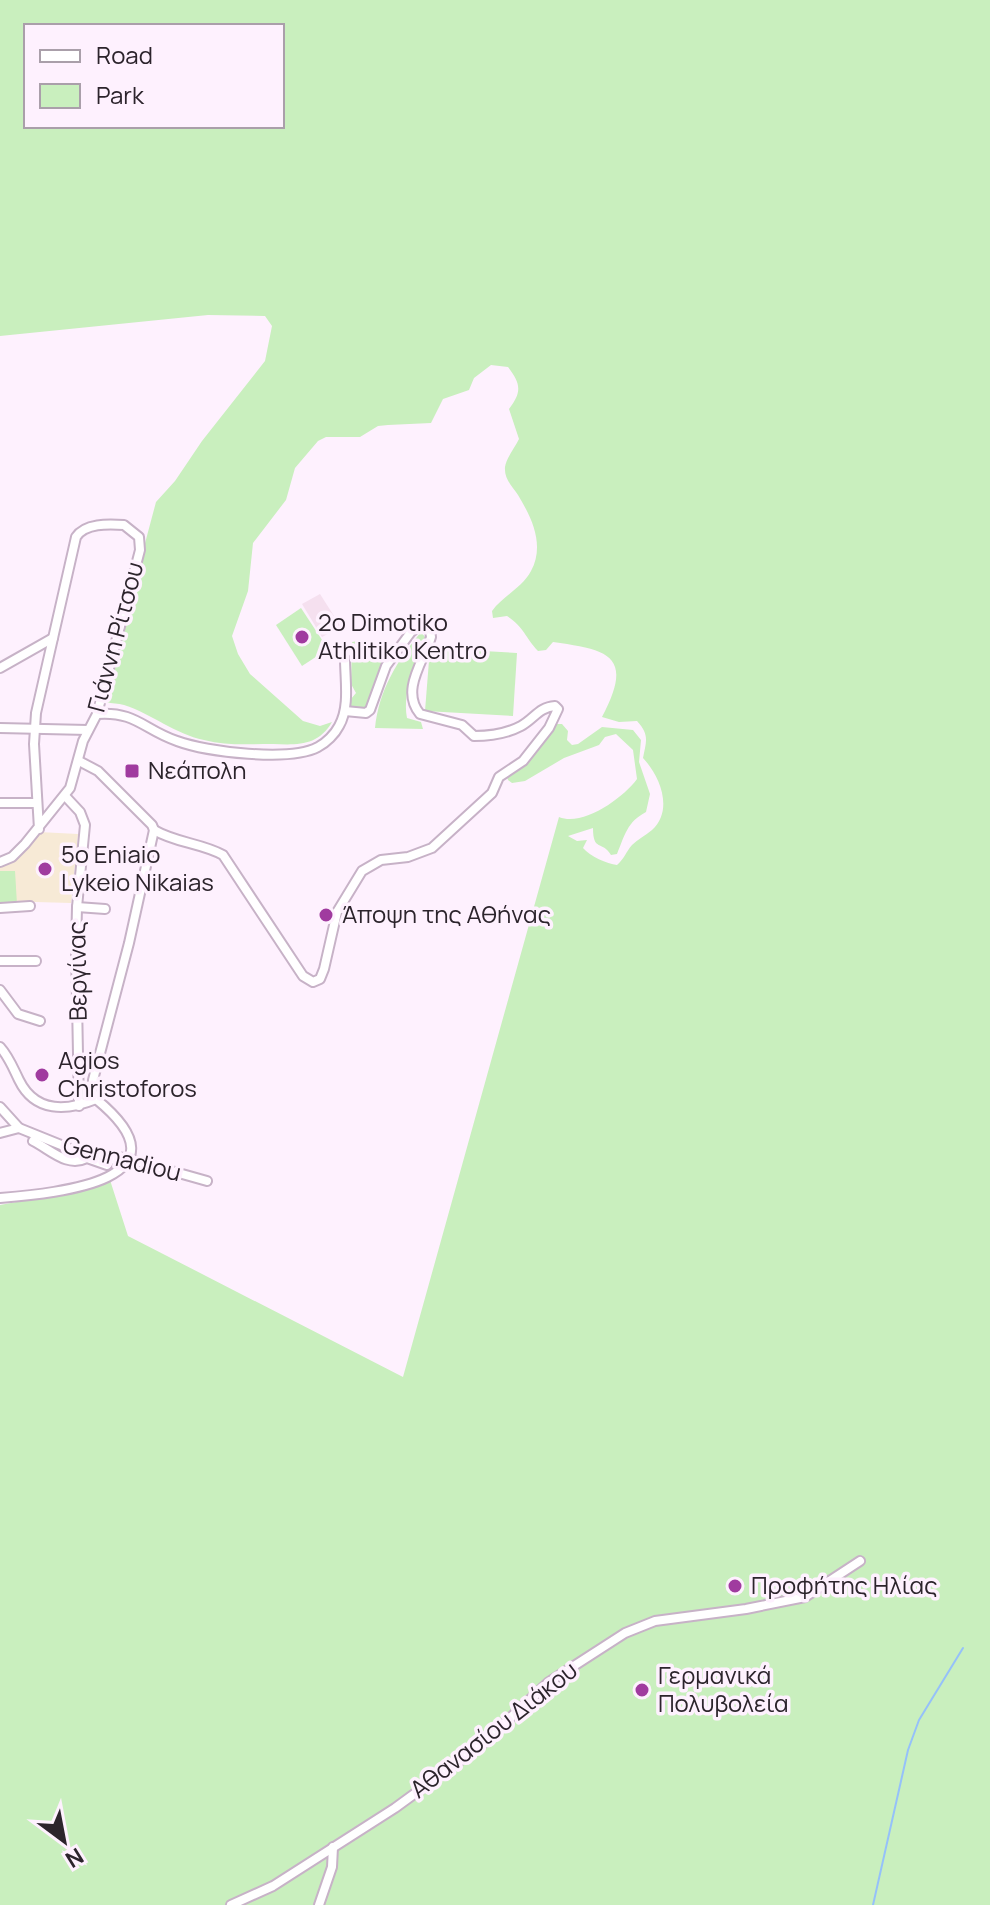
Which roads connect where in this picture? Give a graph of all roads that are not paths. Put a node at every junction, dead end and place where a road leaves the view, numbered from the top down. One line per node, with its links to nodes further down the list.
1 (53, 638): 3 (street); 5 (street, Γιάννη Ρίτσου); 7 (street)
2 (345, 659): 4 (street)
3 (0, 668)
4 (345, 711): 5 (street); 14 (street)
5 (97, 714): 8 (street, Γιάννη Ρίτσου)
6 (0, 728): 7 (street)
7 (35, 728): 8 (street); 12 (street)
8 (88, 730): 9 (street, Γιάννη Ρίτσου)
9 (79, 761): 10 (street, Γιάννη Ρίτσου); 14 (street)
10 (66, 797): 13 (street); 17 (street, Βεργίνας)
11 (0, 803): 12 (street)
12 (37, 803): 13 (street)
13 (39, 829): 15 (street)
14 (154, 830): 25 (street)
15 (0, 862)
16 (30, 906): 18 (street)
17 (77, 907): 19 (street); 26 (street, Βεργίνας)
18 (0, 908)
19 (105, 909)
20 (0, 961): 21 (street)
21 (36, 961)
22 (0, 990): 23 (street)
23 (40, 1021)
24 (0, 1047): 26 (street)
25 (96, 1099): 26 (street); 32 (street)
26 (79, 1106)
27 (0, 1107): 28 (street, Gennadiou)
28 (19, 1128): 29 (street); 31 (street, Gennadiou)
29 (0, 1133)
30 (33, 1141): 31 (street)
31 (112, 1157): 32 (street, Gennadiou)
32 (129, 1159): 33 (street, Gennadiou); 34 (street)
33 (207, 1181)
34 (0, 1198)
35 (860, 1561): 36 (street, Αθανασίου Διάκου)
36 (333, 1847): 37 (street, Αθανασίου Διάκου); 38 (street)
37 (231, 1905)
38 (319, 1905)

